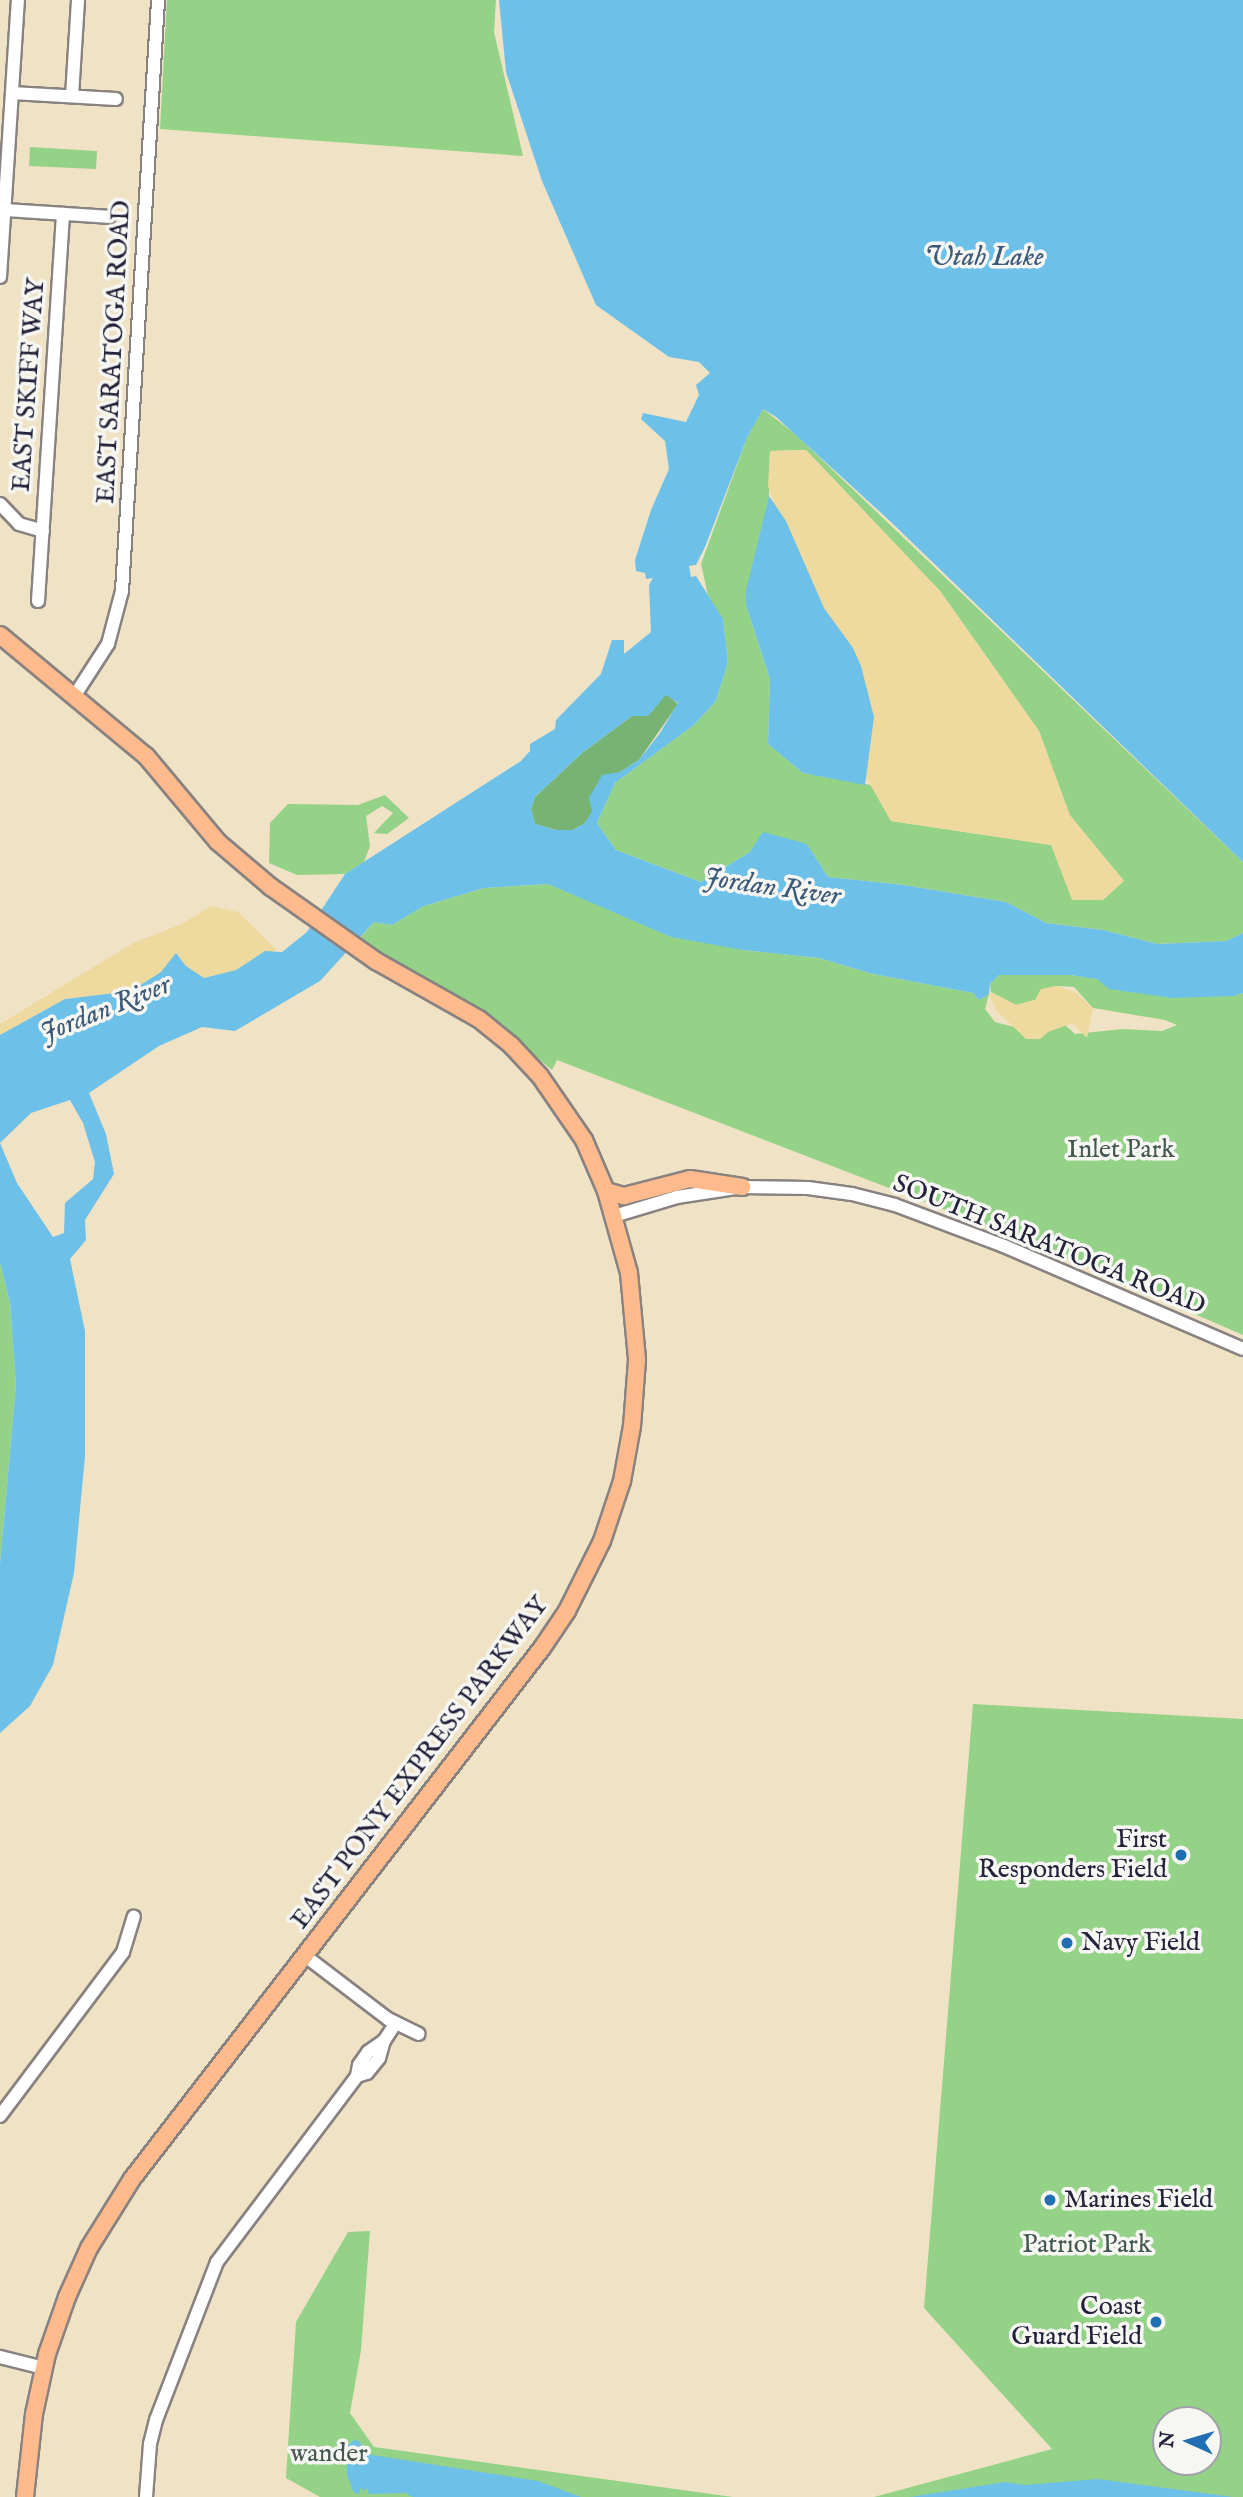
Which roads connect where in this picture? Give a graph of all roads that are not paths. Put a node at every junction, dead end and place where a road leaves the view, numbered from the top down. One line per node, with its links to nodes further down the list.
1 (18, 0): 5 (street)
2 (78, 0): 7 (street)
3 (158, 0): 17 (street, EAST SARATOGA ROAD)
4 (0, 50): 5 (street)
5 (15, 50): 6 (street)
6 (12, 93): 7 (street); 9 (street)
7 (72, 96): 8 (street)
8 (116, 99)
9 (4, 210): 10 (street); 12 (street)
10 (63, 214): 11 (street); 14 (street, EAST SKIFF WAY)
11 (108, 217)
12 (0, 277)
13 (0, 504): 14 (street)
14 (43, 531): 15 (street, EAST SKIFF WAY)
15 (38, 601)
16 (0, 636): 17 (main road, EAST PONY EXPRESS PARKWAY); 18 (main road, EAST PONY EXPRESS PARKWAY)
17 (75, 695): 18 (main road, EAST PONY EXPRESS PARKWAY)
18 (171, 787): 20 (main road, EAST PONY EXPRESS PARKWAY)
19 (747, 1187): 20 (main road); 21 (street, SOUTH SARATOGA ROAD); 22 (street, SOUTH SARATOGA ROAD)
20 (606, 1191): 21 (main road, EAST PONY EXPRESS PARKWAY)
21 (614, 1216): 24 (main road, EAST PONY EXPRESS PARKWAY)
22 (1243, 1349)
23 (134, 1917): 27 (street)
24 (304, 1955): 25 (street); 29 (main road, EAST PONY EXPRESS PARKWAY)
25 (395, 2024): 26 (street); 33 (street)
26 (419, 2034)
27 (0, 2116)
28 (0, 2357): 29 (street)
29 (44, 2368): 30 (main road, EAST PONY EXPRESS PARKWAY)
30 (30, 2442): 31 (main road, EAST PONY EXPRESS PARKWAY); 32 (main road, EAST PONY EXPRESS PARKWAY)
31 (19, 2497)
32 (25, 2497)
33 (146, 2497)

